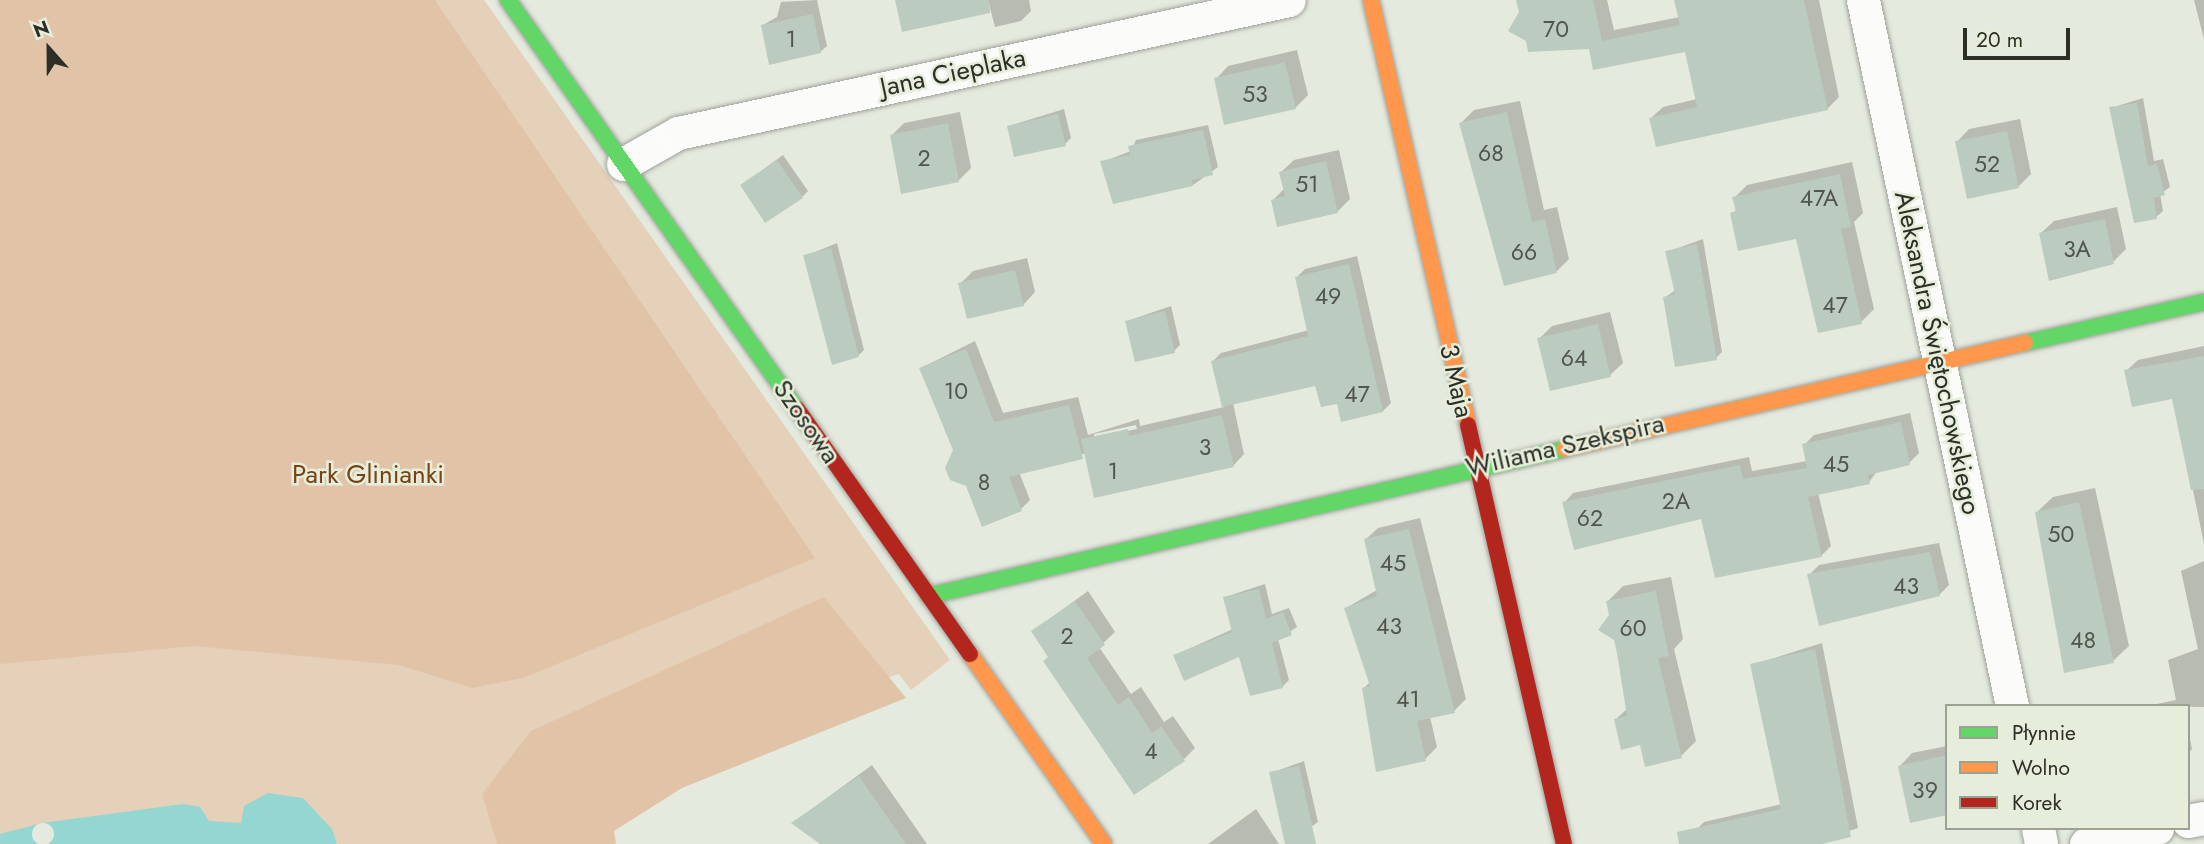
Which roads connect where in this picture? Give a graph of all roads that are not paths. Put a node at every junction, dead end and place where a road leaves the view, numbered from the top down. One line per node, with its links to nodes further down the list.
1 (508, 0): 5 (street, Szosowa)
2 (1289, 0): 5 (street, Jana Cieplaka)
3 (1371, 0): 8 (street, 3 Maja)
4 (1863, 0): 7 (street, Aleksandra Świętochowskiego)
5 (623, 164): 9 (street, Szosowa)
6 (2204, 302): 7 (street, Wiliama Szekspira)
7 (1939, 363): 8 (street, Wiliama Szekspira); 10 (street, Aleksandra Świętochowskiego)
8 (1475, 466): 9 (street, Wiliama Szekspira); 13 (street, 3 Maja)
9 (928, 596): 12 (street, Szosowa)
10 (2012, 704)
11 (2148, 830): 14 (street)
12 (1104, 844)
13 (1564, 844)
14 (2086, 844)

